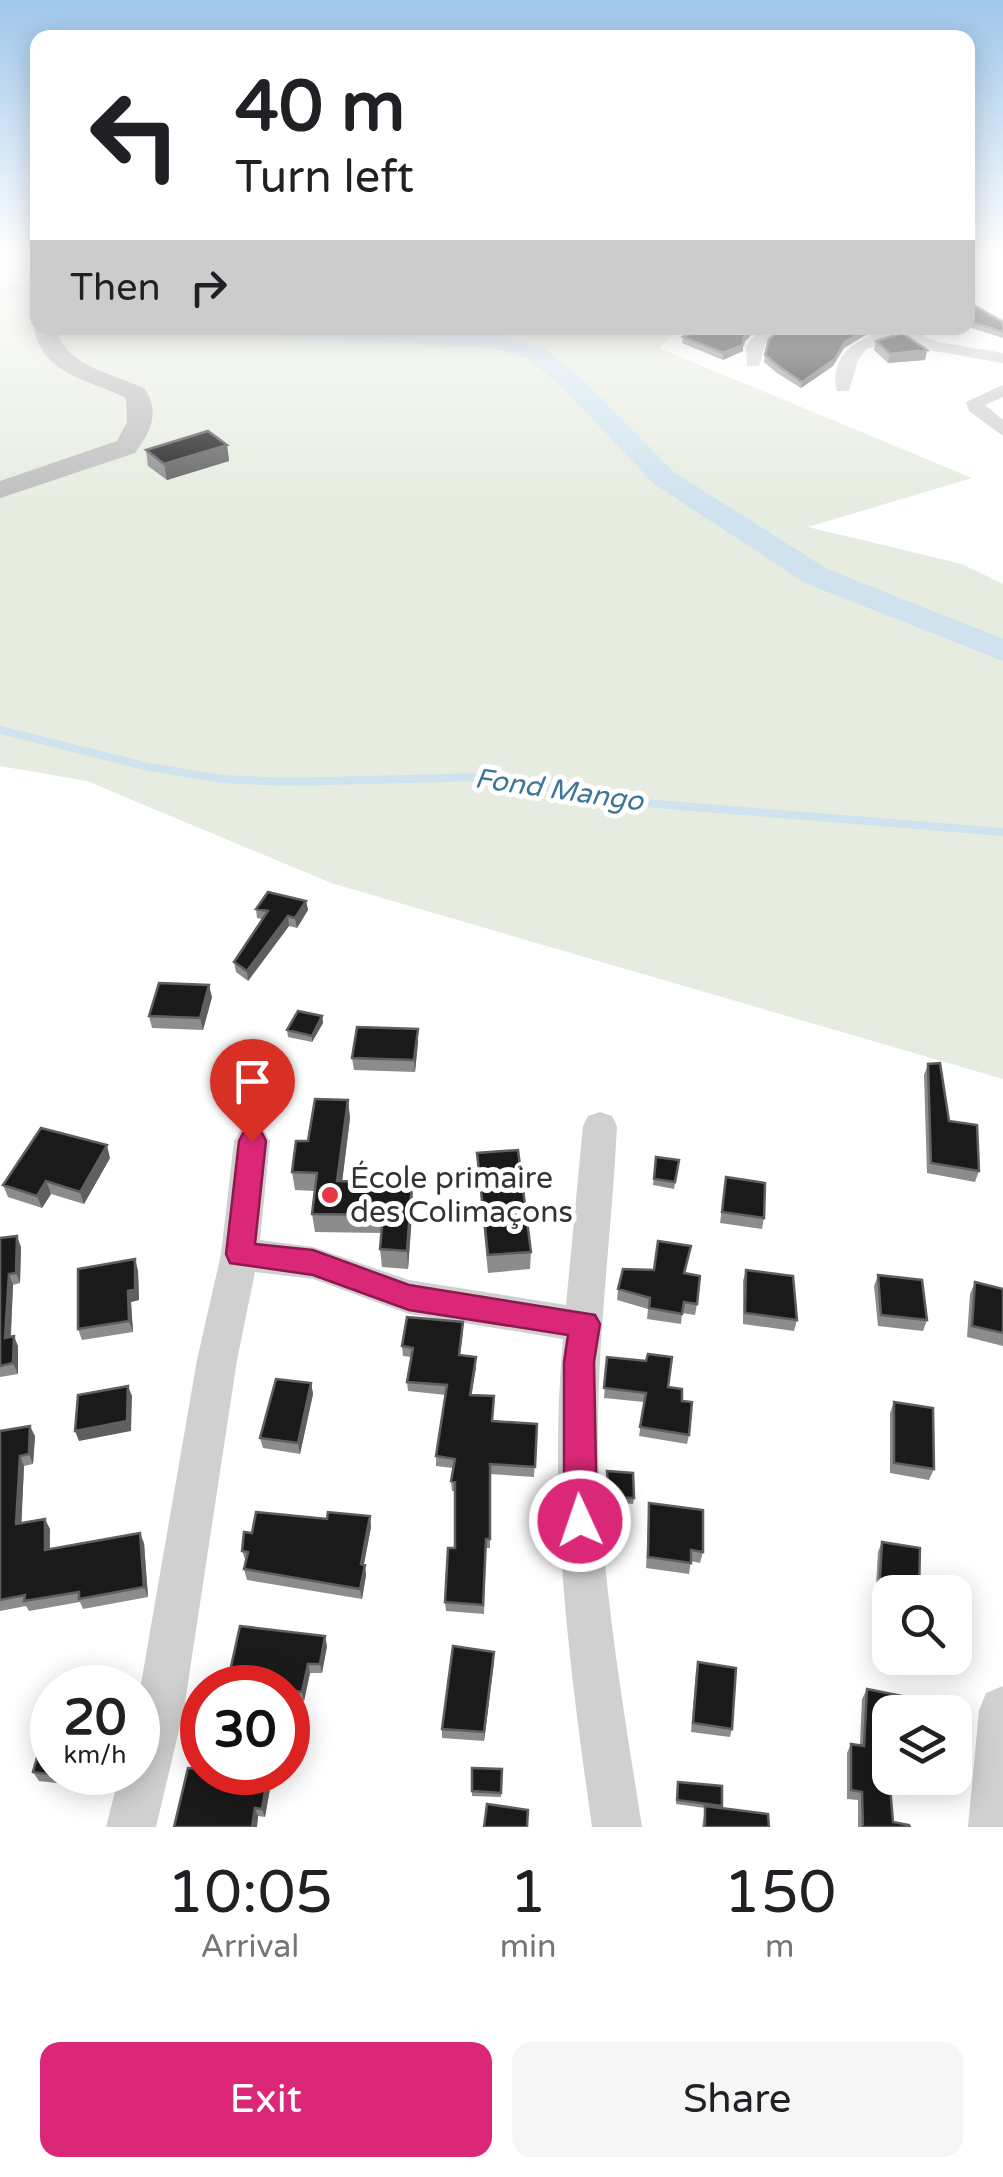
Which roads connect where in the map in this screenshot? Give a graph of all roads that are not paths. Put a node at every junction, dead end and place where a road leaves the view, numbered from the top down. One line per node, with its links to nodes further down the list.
1 (46, 339): 10 (main road)
2 (761, 339): 6 (street)
3 (868, 339): 7 (street)
4 (918, 339): 5 (street)
5 (1003, 358)
6 (753, 362)
7 (843, 387)
8 (1003, 391): 9 (street)
9 (1003, 430)
10 (0, 490)
11 (600, 1126): 14 (street)
12 (252, 1141): 13 (street)
13 (240, 1254): 14 (street); 16 (street)
14 (585, 1324): 17 (street)
15 (1003, 1710): 18 (street)
16 (132, 1827)
17 (618, 1827)
18 (993, 1827)

